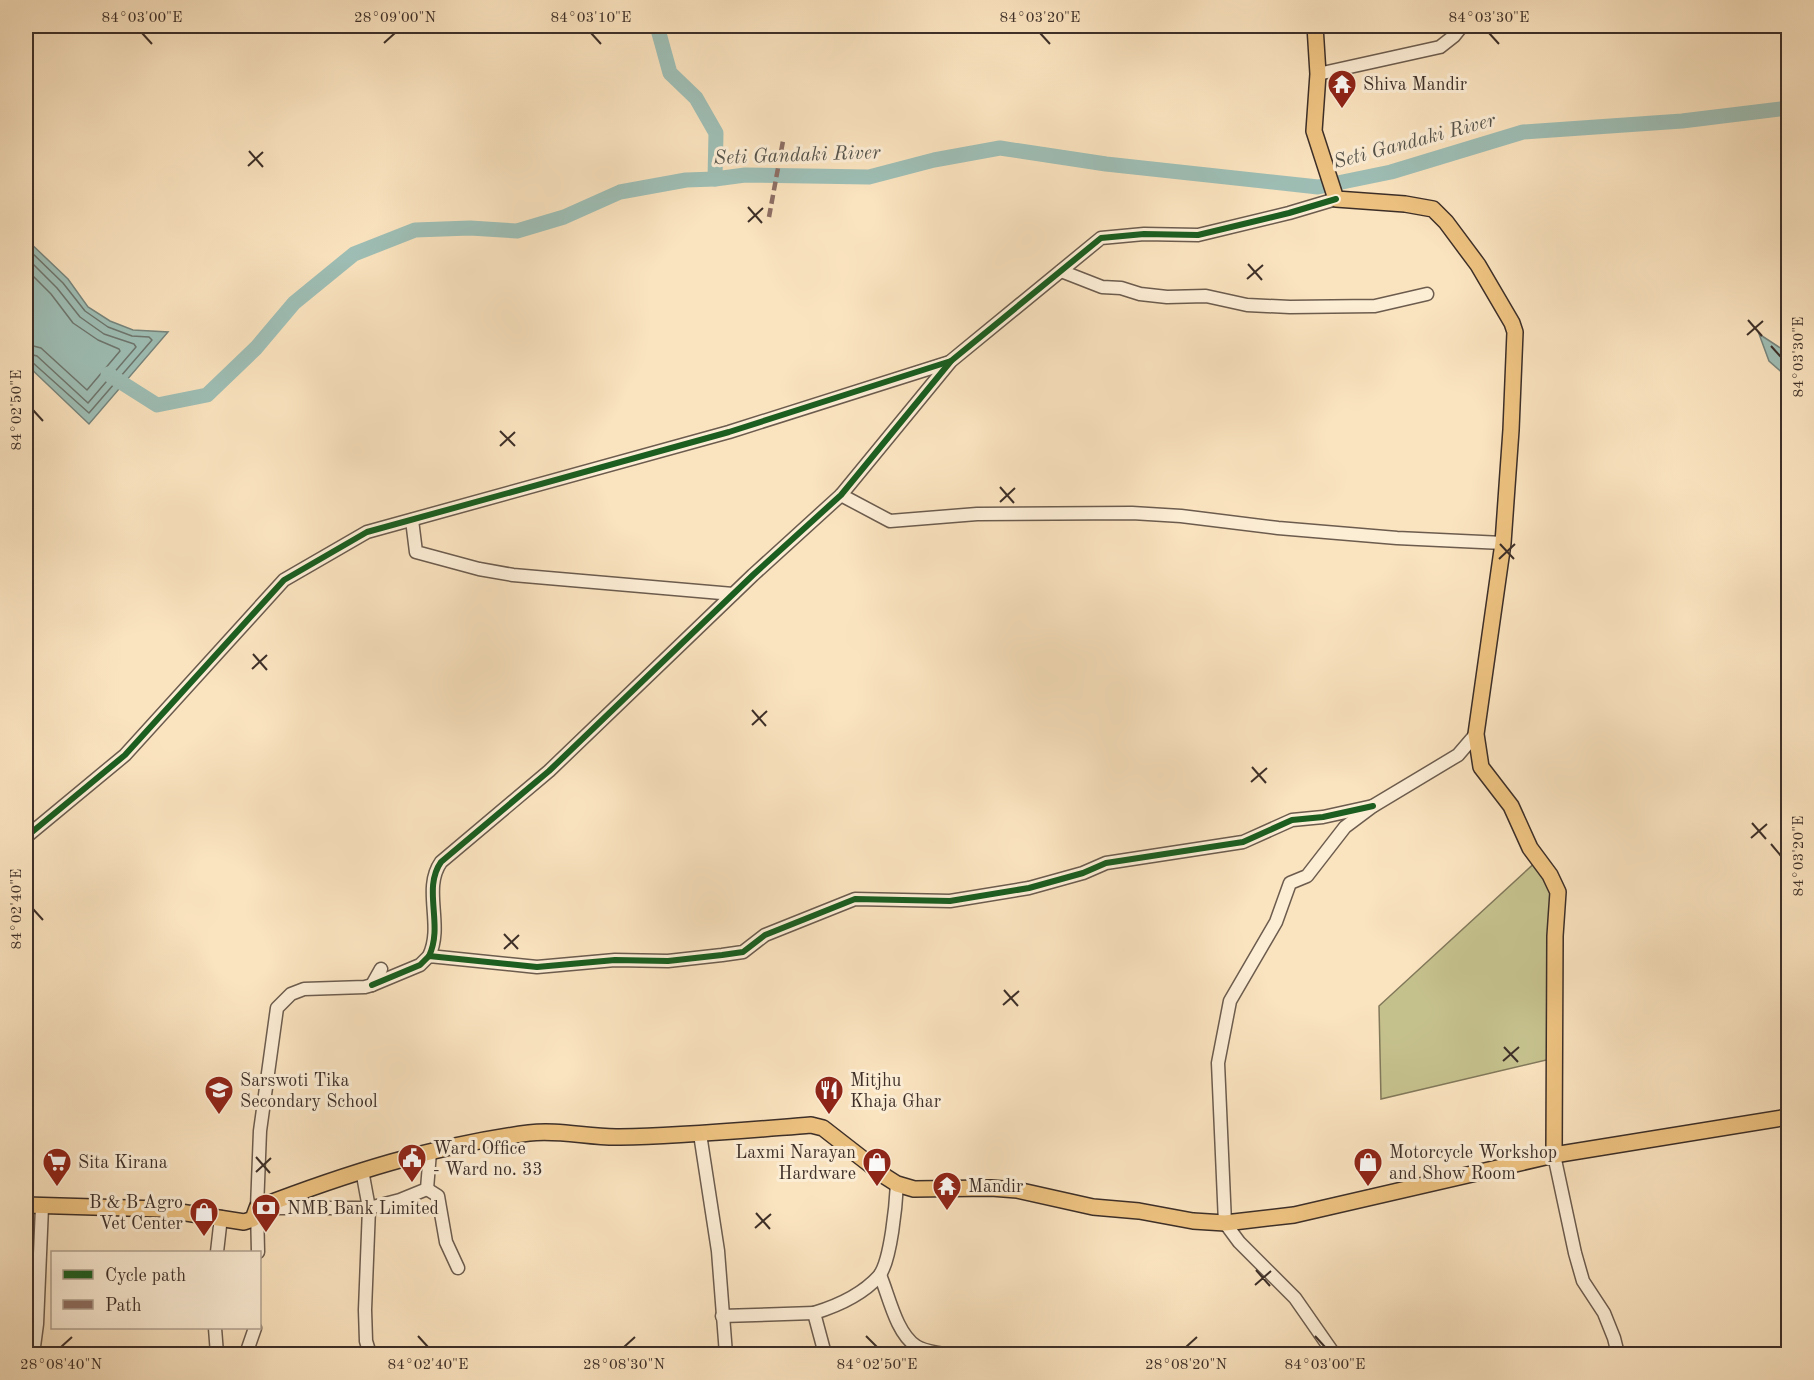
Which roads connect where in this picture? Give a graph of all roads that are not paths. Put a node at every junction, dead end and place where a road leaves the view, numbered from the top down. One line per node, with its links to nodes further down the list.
1 (1315, 26): 3 (main road)
2 (1462, 26): 3 (street)
3 (1318, 74): 4 (main road)
4 (1336, 199): 5 (street); 10 (main road)
5 (1061, 271): 6 (street); 7 (street)
6 (1427, 294)
7 (951, 361): 8 (street); 9 (street)
8 (841, 495): 10 (street); 11 (street)
9 (412, 520): 11 (street); 14 (street)
10 (1503, 543): 12 (main road)
11 (733, 594): 15 (street)
12 (1476, 734): 13 (street); 21 (main road)
13 (1373, 806): 15 (street); 30 (street)
14 (26, 837)
15 (429, 956): 17 (street)
16 (381, 969): 17 (street)
17 (372, 985): 27 (street)
18 (1788, 1117): 21 (main road)
19 (700, 1134): 20 (main road); 23 (main road); 36 (street)
20 (430, 1152): 22 (main road); 24 (street)
21 (1554, 1155): 30 (main road); 47 (street)
22 (362, 1170): 27 (main road); 28 (street)
23 (897, 1184): 30 (main road); 34 (street)
24 (427, 1189): 28 (street); 33 (street)
25 (26, 1205): 26 (main road)
26 (42, 1207): 29 (main road); 39 (street)
27 (257, 1208): 28 (street); 29 (main road); 32 (street)
28 (369, 1208): 42 (street)
29 (221, 1217): 31 (street)
30 (1225, 1223): 46 (street)
31 (217, 1251)
32 (258, 1251)
33 (458, 1268)
34 (880, 1275): 35 (street); 45 (street)
35 (814, 1313): 36 (street); 44 (street)
36 (722, 1316): 43 (street)
37 (215, 1329): 40 (street)
38 (255, 1329): 41 (street)
39 (33, 1354)
40 (217, 1354)
41 (246, 1354)
42 (370, 1354)
43 (726, 1354)
44 (825, 1354)
45 (943, 1354)
46 (1334, 1354)
47 (1617, 1354)

